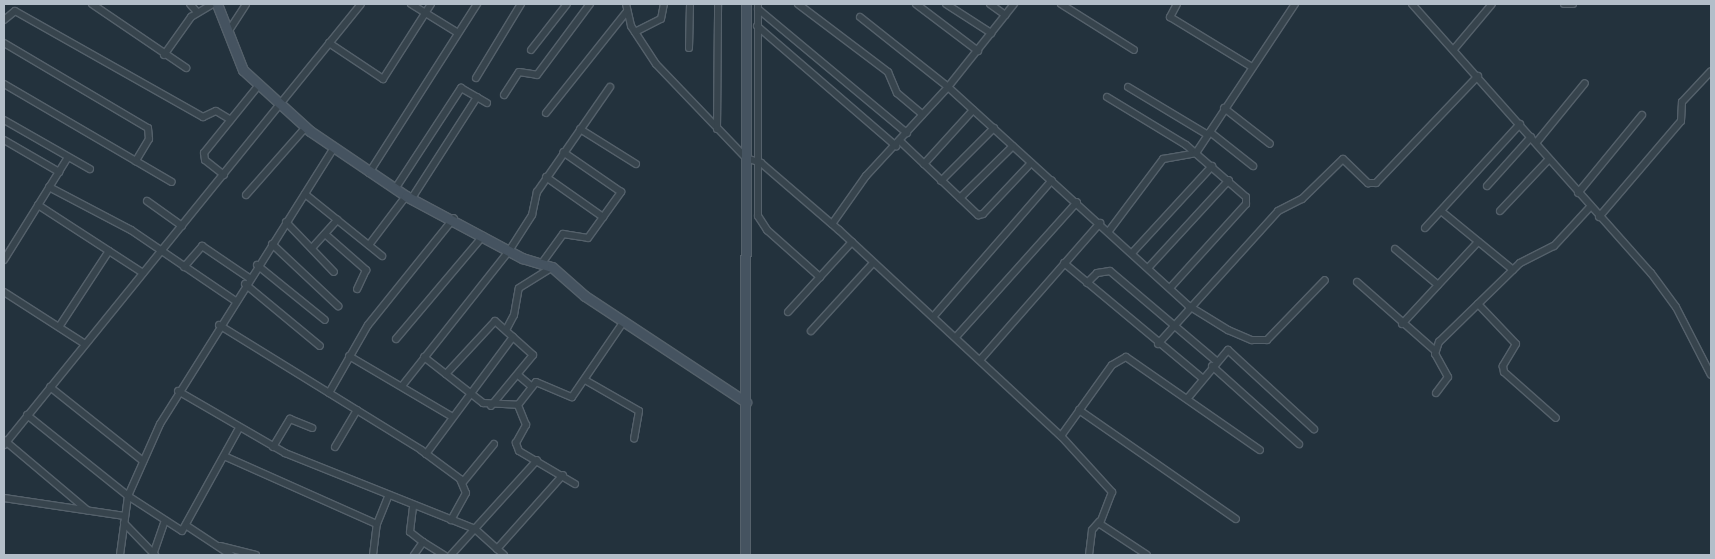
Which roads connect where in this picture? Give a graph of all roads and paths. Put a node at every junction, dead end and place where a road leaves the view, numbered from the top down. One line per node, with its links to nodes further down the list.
1 (92, 4): 48 (street)
2 (190, 4): 31 (street)
3 (213, 4): 31 (street)
4 (217, 4): 37 (street)
5 (246, 4): 37 (street)
6 (361, 4): 41 (street)
7 (411, 4): 32 (street)
8 (431, 4): 32 (street)
9 (477, 4): 39 (street)
10 (521, 4): 53 (street)
11 (567, 4): 45 (street)
12 (590, 4): 60 (street)
13 (664, 4): 38 (street)
14 (690, 4): 43 (street)
15 (718, 4): 76 (street)
16 (746, 4): 91 (street)
17 (798, 4): 68 (street)
18 (916, 4): 47 (street)
19 (946, 4): 40 (street)
20 (990, 4): 33 (street)
21 (1014, 4): 33 (street)
22 (1061, 4): 46 (street)
23 (1177, 4): 49 (street)
24 (1296, 4): 49 (street)
25 (1412, 4): 44 (street)
26 (1492, 4): 44 (street)
27 (1564, 4): 28 (street)
28 (1572, 4)
29 (758, 6): 36 (street); 77 (street)
30 (626, 7): 38 (street); 67 (street)
31 (197, 12): 48 (street)
32 (426, 13): 39 (street); 41 (street)
33 (1006, 14): 40 (street)
34 (860, 17): 58 (street)
35 (4, 20): 71 (street)
36 (757, 26): 81 (street); 91 (street)
37 (228, 32): 56 (street)
38 (635, 32): 76 (street)
39 (458, 33): 99 (street)
40 (991, 33): 47 (street)
41 (329, 43): 64 (street)
42 (4, 44): 90 (street)
43 (689, 48)
44 (1455, 48): 52 (street)
45 (531, 50)
46 (1134, 50)
47 (978, 51): 58 (street)
48 (164, 55): 50 (street)
49 (1252, 67): 65 (street)
50 (186, 68)
51 (1711, 70): 121 (street)
52 (1478, 76): 72 (street); 166 (street)
53 (476, 78)
54 (1585, 83): 82 (street)
55 (4, 84): 90 (street)
56 (258, 86): 64 (street); 71 (street)
57 (610, 87): 75 (street)
58 (948, 87): 66 (street); 68 (street)
59 (1128, 87): 78 (street)
60 (504, 95)
61 (477, 96): 63 (street); 108 (street); 112 (street)
62 (1107, 97): 87 (street)
63 (487, 103)
64 (279, 104): 73 (street); 100 (street)
65 (1224, 108): 78 (street); 83 (street)
66 (973, 110): 74 (street); 94 (street)
67 (546, 113)
68 (922, 114): 77 (street)
69 (1642, 115): 109 (street)
70 (4, 120): 88 (street)
71 (231, 120): 100 (street)
72 (1520, 124): 79 (street); 119 (street)
73 (306, 127): 85 (street); 111 (street)
74 (994, 128): 84 (street); 104 (street)
75 (580, 129): 86 (street); 93 (street)
76 (717, 129): 91 (street)
77 (907, 133): 81 (street)
78 (1209, 133): 87 (street); 96 (street)
79 (1531, 137): 82 (street); 106 (street)
80 (4, 140): 98 (street)
81 (898, 143): 94 (street); 126 (street)
82 (1536, 143): 89 (street)
83 (1270, 144)
84 (1013, 146): 92 (street); 113 (street)
85 (334, 148): 99 (street); 110 (street)
86 (563, 152): 101 (street); 120 (street)
87 (1196, 153): 95 (street); 129 (street)
88 (68, 157): 97 (street); 98 (street)
89 (1549, 159): 109 (street); 118 (street)
90 (136, 161): 105 (street)
91 (754, 161): 126 (street); 154 (street); 201 (street)
92 (1031, 163): 102 (street); 113 (street)
93 (636, 164)
94 (924, 164): 104 (street)
95 (1212, 166): 103 (street); 141 (street)
96 (1253, 166)
97 (90, 169)
98 (58, 172): 107 (street)
99 (369, 172): 108 (street)
100 (224, 175): 127 (street)
101 (546, 177): 120 (street); 140 (street)
102 (1052, 180): 115 (street); 168 (street)
103 (1228, 180): 150 (street); 160 (street)
104 (941, 181): 113 (street)
105 (172, 182)
106 (1487, 186)
107 (49, 187): 116 (street); 139 (street)
108 (395, 190): 112 (street)
109 (1578, 193): 117 (street)
110 (305, 194): 123 (street); 124 (street)
111 (246, 195)
112 (409, 197): 122 (street); 135 (street)
113 (960, 198)
114 (147, 201): 127 (street)
115 (1077, 202): 125 (street); 178 (street)
116 (38, 205): 138 (street); 143 (street)
117 (1590, 207): 121 (street); 151 (street)
118 (1500, 211)
119 (1440, 212): 128 (street); 133 (street)
120 (603, 216): 144 (street)
121 (1599, 217): 190 (street)
122 (454, 218): 131 (street); 184 (street)
123 (337, 220): 130 (street); 135 (street)
124 (286, 222): 134 (street); 136 (street)
125 (1100, 223): 129 (street); 146 (street)
126 (832, 224): 132 (street)
127 (182, 226): 139 (street)
128 (1425, 228)
129 (1109, 231): 141 (street)
130 (325, 234): 136 (street); 161 (street)
131 (483, 236): 140 (street); 179 (street)
132 (852, 242): 145 (street); 154 (street)
133 (1478, 242): 151 (street); 159 (street)
134 (272, 244): 147 (street); 165 (street)
135 (369, 245): 142 (street)
136 (312, 248): 152 (street)
137 (1395, 249): 159 (street)
138 (109, 251): 153 (street); 174 (street)
139 (161, 251): 148 (street); 153 (street)
140 (509, 251): 144 (street); 185 (street)
141 (1133, 252): 150 (street)
142 (382, 256)
143 (4, 260)
144 (542, 263): 149 (street)
145 (873, 263): 168 (street); 176 (street)
146 (1064, 263): 158 (street); 186 (street)
147 (258, 265): 156 (street); 169 (street)
148 (184, 267): 156 (street); 163 (street)
149 (552, 267): 170 (street); 175 (street)
150 (1149, 267): 160 (street)
151 (1512, 270): 164 (street)
152 (334, 272)
153 (143, 273): 180 (street)
154 (820, 277): 167 (street)
155 (1326, 280): 166 (street)
156 (247, 281): 163 (street); 182 (street)
157 (1357, 282): 171 (street)
158 (1087, 283): 173 (street); 181 (street)
159 (1438, 285): 171 (street)
160 (1170, 288): 166 (street)
161 (357, 289)
162 (4, 292): 174 (street)
163 (234, 300): 172 (street)
164 (1478, 304): 183 (street); 208 (street)
165 (338, 306)
166 (1189, 306): 173 (street)
167 (788, 312)
168 (933, 317): 178 (street)
169 (325, 320)
170 (624, 321): 192 (street); 201 (street)
171 (1402, 324): 183 (street)
172 (219, 325): 196 (street); 198 (street)
173 (1174, 325): 181 (street); 187 (street)
174 (59, 327): 180 (street)
175 (506, 330): 177 (street); 188 (street)
176 (811, 332)
177 (513, 337): 189 (street); 197 (street)
178 (956, 337): 186 (street)
179 (396, 339)
180 (85, 344): 195 (street)
181 (1158, 344): 191 (street)
182 (320, 346)
183 (1434, 350): 199 (street)
184 (349, 356): 193 (street); 198 (street)
185 (424, 357): 188 (street); 193 (street)
186 (981, 359): 212 (street)
187 (1214, 363): 191 (street); 211 (street); 216 (street)
188 (446, 374): 197 (street)
189 (518, 375): 194 (street); 203 (street)
190 (1711, 375)
191 (1202, 378): 200 (street)
192 (585, 380): 194 (street); 213 (street)
193 (402, 386): 207 (street)
194 (531, 386): 202 (street)
195 (50, 387): 206 (street); 223 (street)
196 (178, 391): 209 (street); 223 (street)
197 (470, 392): 203 (street); 207 (street)
198 (329, 393): 204 (street)
199 (1436, 393)
200 (1187, 399): 205 (street); 219 (street)
201 (746, 402): 252 (street)
202 (518, 405): 203 (street); 222 (street)
203 (491, 406)
204 (357, 410): 217 (street); 220 (street)
205 (1079, 410): 212 (street); 233 (street)
206 (27, 415): 214 (street); 227 (street)
207 (451, 416): 220 (street)
208 (1556, 418)
209 (239, 428): 218 (street); 221 (street)
210 (312, 428): 218 (street)
211 (1314, 429)
212 (1061, 436): 236 (street)
213 (634, 439)
214 (4, 442): 231 (street)
215 (494, 444): 225 (street)
216 (1299, 444)
217 (335, 447)
218 (273, 448): 228 (street)
219 (1260, 450)
220 (426, 454): 225 (street)
221 (224, 456): 237 (street); 238 (street)
222 (537, 460): 224 (street); 239 (street)
223 (142, 461): 227 (street)
224 (563, 475): 226 (street); 242 (street)
225 (463, 482): 234 (street)
226 (575, 484)
227 (128, 496): 232 (street); 235 (street)
228 (388, 497): 230 (street); 237 (street)
229 (4, 498): 231 (street)
230 (413, 507): 234 (street); 240 (street)
231 (88, 510): 232 (street)
232 (125, 519): 243 (street); 244 (street)
233 (1236, 519)
234 (451, 520): 239 (street)
235 (165, 521): 238 (street); 244 (street)
236 (1099, 522): 253 (street); 254 (street)
237 (377, 524): 247 (street)
238 (187, 526): 241 (street)
239 (475, 529): 242 (street); 250 (street)
240 (423, 542): 248 (street); 249 (street)
241 (220, 546): 245 (street); 246 (street)
242 (497, 549): 251 (street)
243 (120, 555)
244 (154, 555)
245 (231, 555)
246 (256, 555)
247 (373, 555)
248 (414, 555)
249 (444, 555)
250 (451, 555)
251 (504, 555)
252 (745, 555)
253 (1089, 555)
254 (1147, 555)

